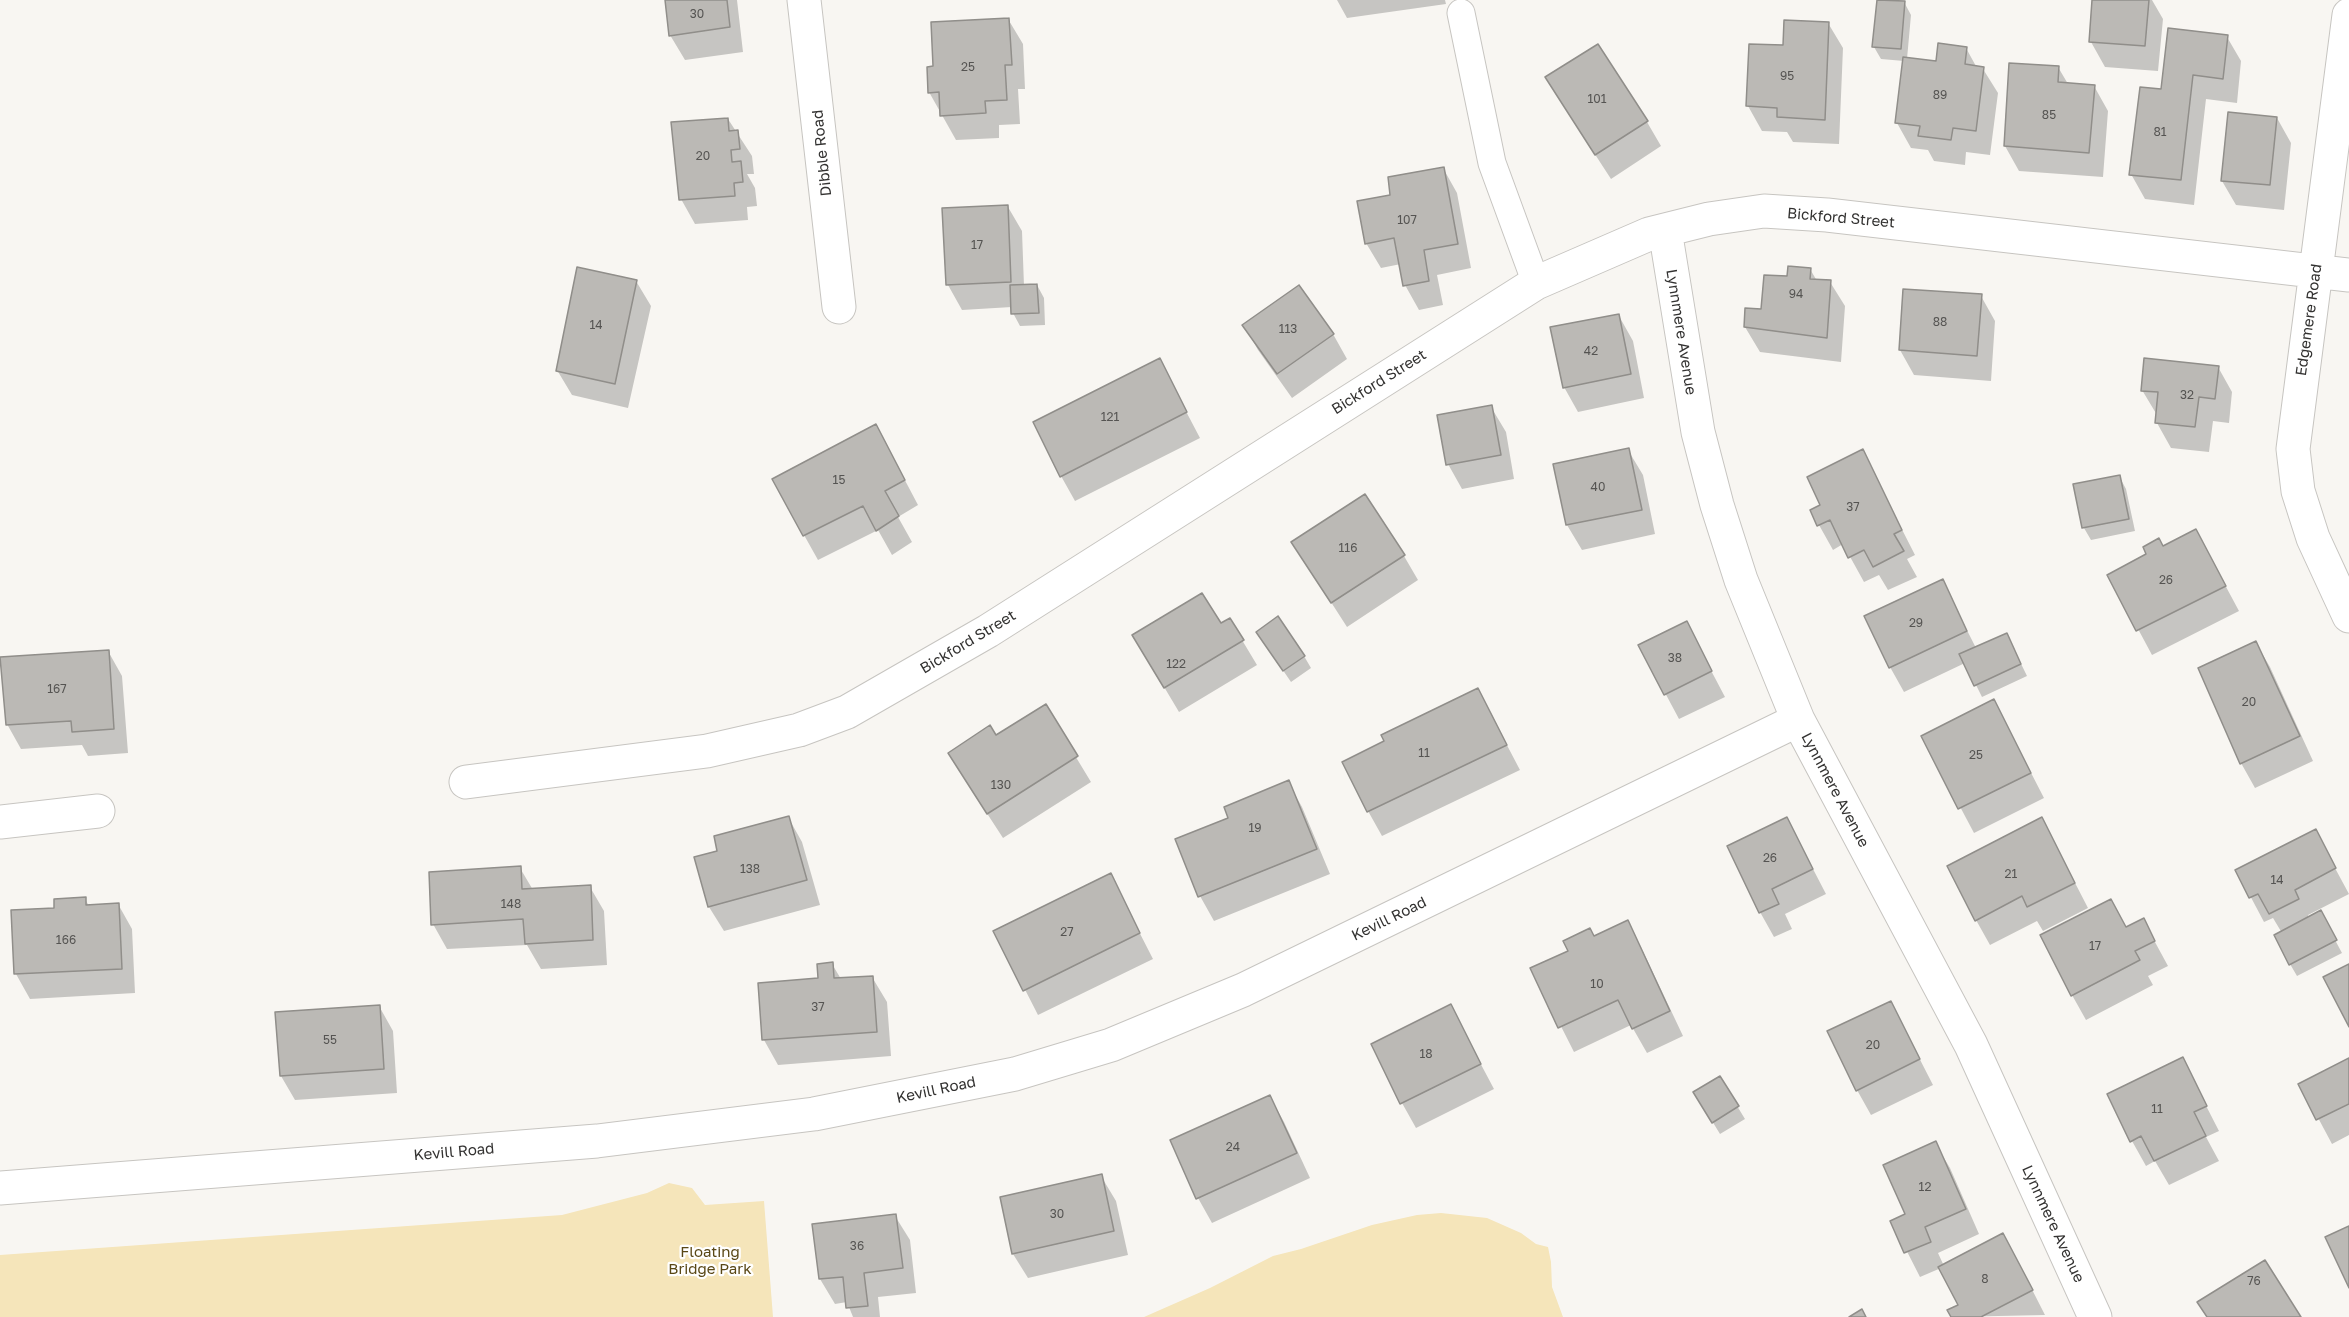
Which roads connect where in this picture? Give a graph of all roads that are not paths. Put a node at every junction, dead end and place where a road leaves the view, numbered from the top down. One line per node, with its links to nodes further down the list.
1 (804, 0): 8 (street, Dibble Road)
2 (1461, 14): 7 (lane)
3 (2349, 15): 5 (street, Edgemere Road)
4 (1665, 231): 5 (street, Bickford Street); 7 (street, Bickford Street); 10 (street, Lynnmere Avenue)
5 (2316, 270): 6 (street, Bickford Street); 9 (street, Edgemere Road)
6 (2349, 275)
7 (1536, 283): 11 (street, Bickford Street)
8 (839, 307)
9 (2349, 616)
10 (1798, 720): 14 (street, Kevill Road); 15 (street, Lynnmere Avenue)
11 (466, 782)
12 (98, 811): 13 (street)
13 (0, 822)
14 (0, 1188)
15 (2096, 1317)

